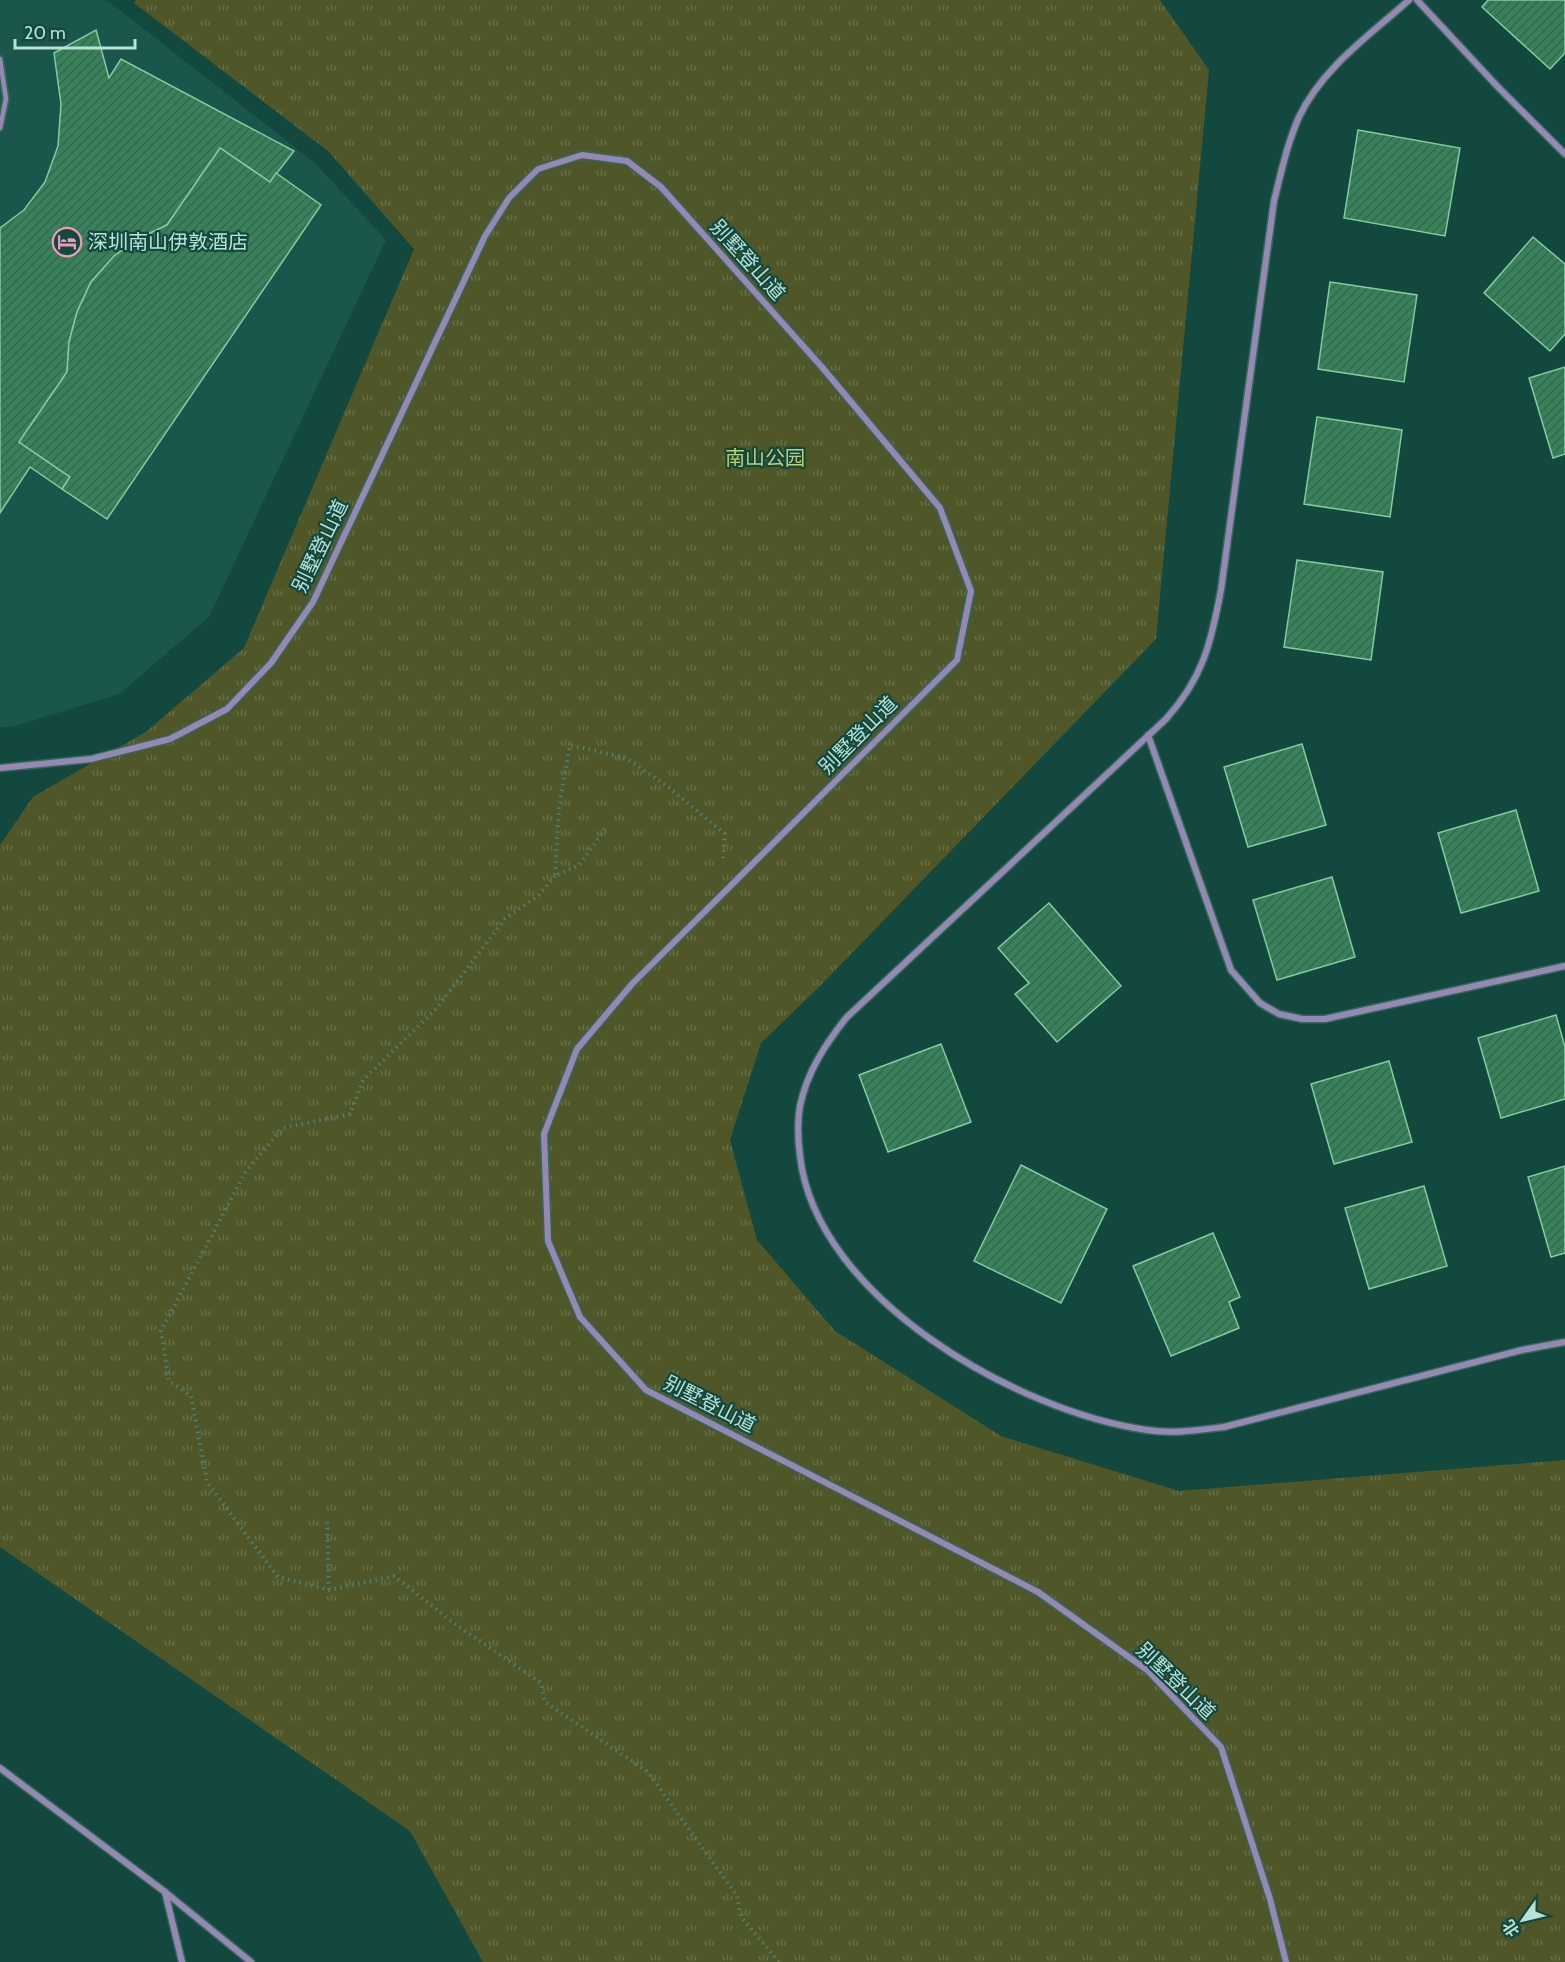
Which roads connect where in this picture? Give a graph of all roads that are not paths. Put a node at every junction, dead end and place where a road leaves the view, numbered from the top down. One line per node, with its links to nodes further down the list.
1 (1409, 0): 6 (street)
2 (1417, 0): 5 (street)
3 (0, 59): 4 (lane)
4 (0, 128)
5 (1565, 154)
6 (1148, 735): 8 (street); 9 (street)
7 (0, 768): 14 (street, 别墅登山道)
8 (1565, 966)
9 (1565, 1342)
10 (0, 1768): 11 (street)
11 (165, 1892): 12 (street); 13 (street)
12 (182, 1962)
13 (251, 1962)
14 (1286, 1962)

